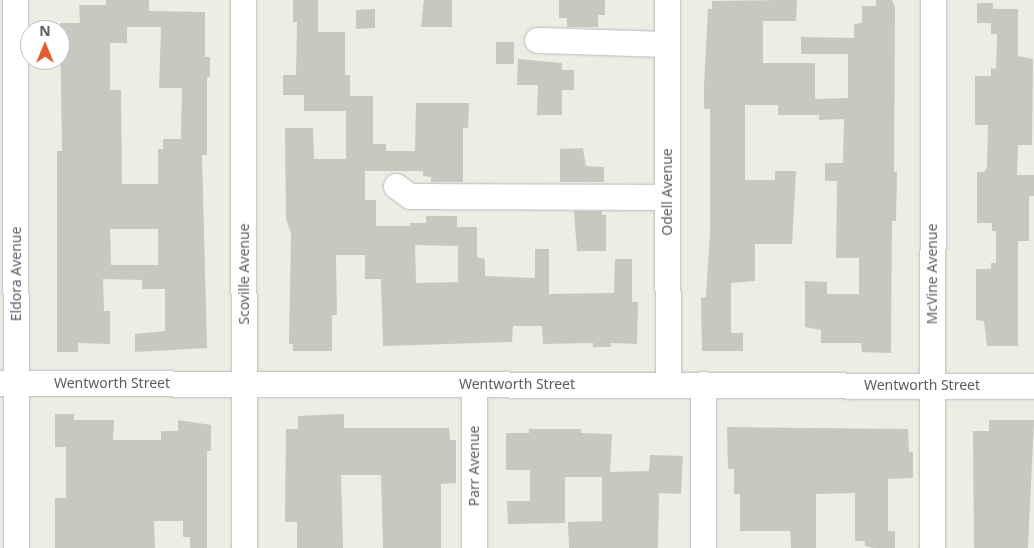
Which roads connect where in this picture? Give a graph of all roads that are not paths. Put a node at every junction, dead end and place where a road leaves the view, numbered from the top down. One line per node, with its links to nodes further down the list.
1 (15, 0): 9 (street, Eldora Avenue)
2 (243, 0): 10 (street, Scoville Avenue)
3 (667, 0): 6 (street, Odell Avenue)
4 (932, 0): 14 (street, McVine Avenue)
5 (537, 40): 6 (street)
6 (667, 44): 8 (street, Odell Avenue)
7 (396, 186): 8 (street)
8 (667, 196): 12 (street, Odell Avenue)
9 (8, 383): 10 (street, Wentworth Street); 16 (street, Eldora Avenue)
10 (245, 384): 11 (street, Wentworth Street); 17 (street, Scoville Avenue)
11 (474, 384): 12 (street, Wentworth Street); 18 (street, Parr Avenue)
12 (668, 384): 13 (street, Wentworth Street)
13 (703, 384): 14 (street, Wentworth Street); 19 (street)
14 (932, 385): 15 (street, Wentworth Street); 20 (street, McVine Avenue)
15 (1034, 386)
16 (16, 548)
17 (244, 548)
18 (474, 548)
19 (703, 548)
20 (932, 548)

